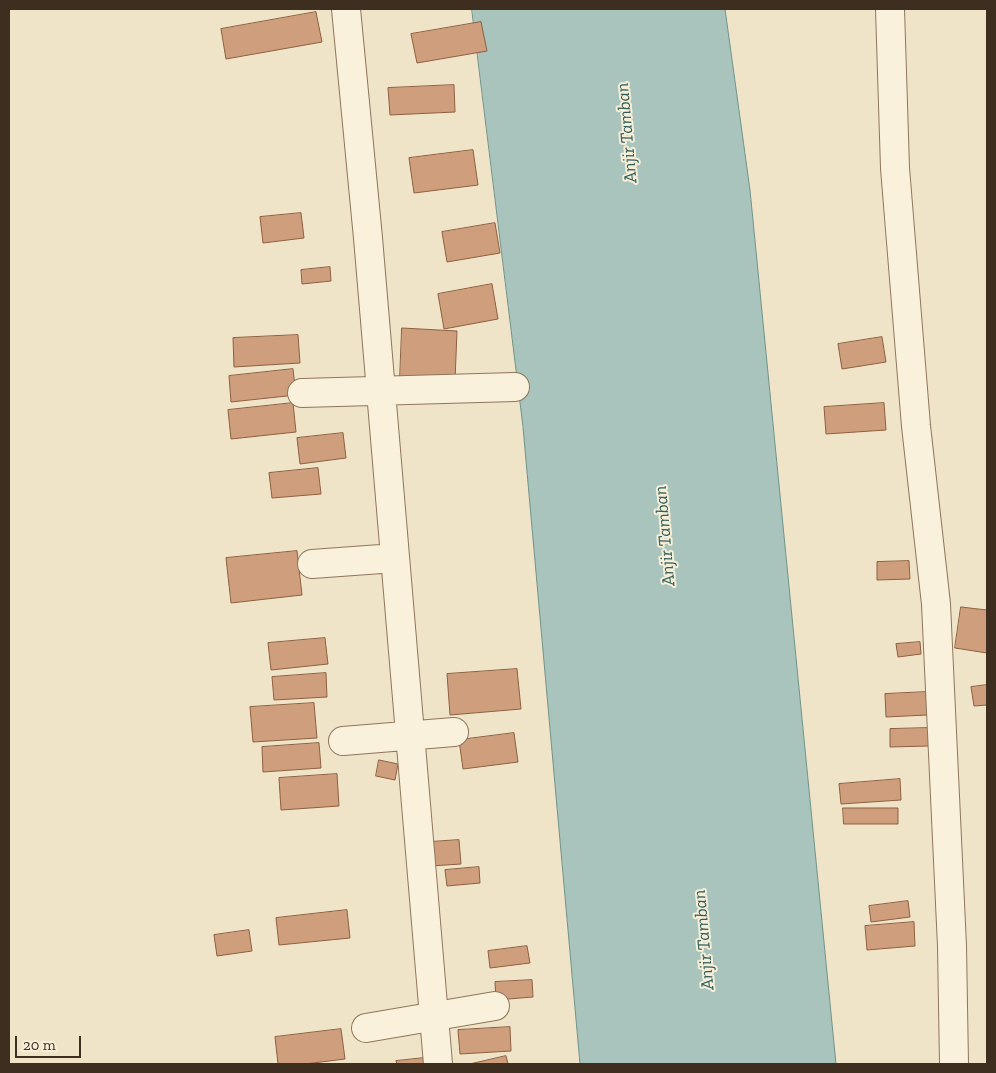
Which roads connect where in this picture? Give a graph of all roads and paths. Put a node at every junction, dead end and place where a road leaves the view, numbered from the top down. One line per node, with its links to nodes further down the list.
1 (346, 9): 4 (street)
2 (890, 9): 15 (street)
3 (515, 387): 4 (street)
4 (381, 390): 5 (street); 6 (street)
5 (302, 393)
6 (395, 558): 7 (street); 9 (street)
7 (312, 564)
8 (454, 732): 9 (street)
9 (410, 735): 10 (street); 12 (street)
10 (343, 741)
11 (495, 1006): 12 (street)
12 (434, 1016): 13 (street); 14 (street)
13 (366, 1028)
14 (438, 1064)
15 (954, 1064)

